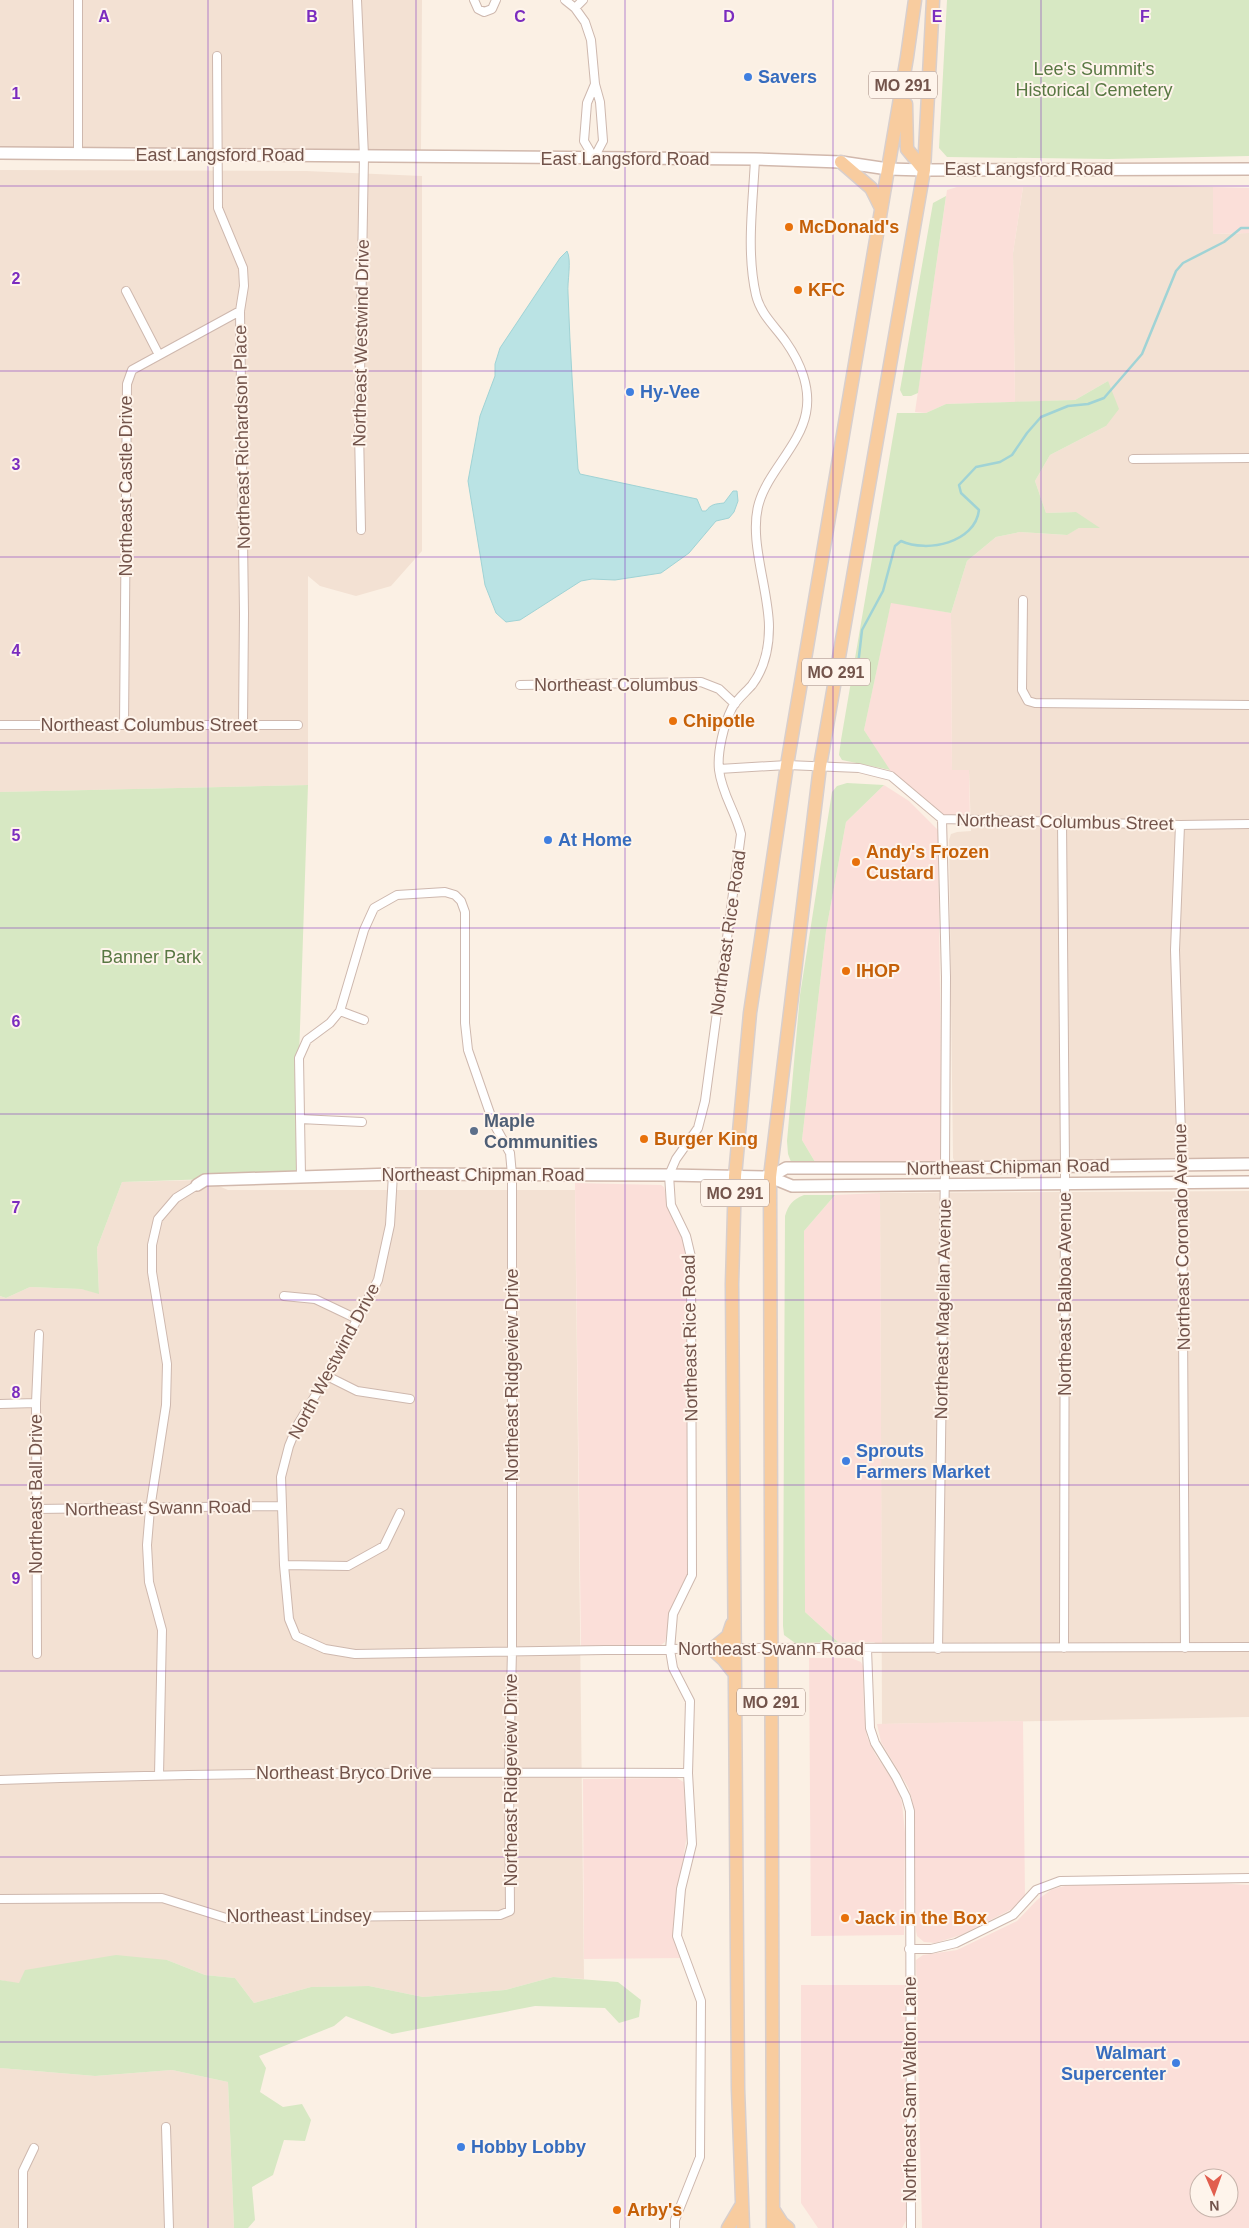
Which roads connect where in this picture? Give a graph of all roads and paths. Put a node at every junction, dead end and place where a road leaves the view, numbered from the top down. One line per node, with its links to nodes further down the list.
1 (78, 0): 14 (street)
2 (356, 0): 16 (street, Northeast Westwind Drive)
3 (474, 0): 4 (street)
4 (496, 0)
5 (564, 0): 9 (street)
6 (583, 0): 9 (street)
7 (915, 0): 11 (main road, MO 291)
8 (933, 0): 22 (main road, MO 291)
9 (575, 8): 12 (street)
10 (217, 56): 15 (street, Northeast Richardson Place)
11 (907, 57): 20 (main road, MO 291); 22 (main road)
12 (595, 84): 17 (street); 17 (street)
13 (0, 154): 14 (street, East Langsford Road)
14 (78, 154): 15 (street, East Langsford Road)
15 (218, 154): 16 (street, East Langsford Road); 25 (street, Northeast Richardson Place)
16 (364, 156): 17 (street, East Langsford Road); 29 (street, Northeast Westwind Drive)
17 (594, 158): 18 (street, East Langsford Road)
18 (755, 159): 19 (street, East Langsford Road); 32 (street, Northeast Rice Road)
19 (841, 162): 20 (street, East Langsford Road); 23 (main road)
20 (888, 169): 22 (street, East Langsford Road); 23 (main road, MO 291)
21 (1249, 169): 22 (street, East Langsford Road)
22 (924, 170): 39 (main road, MO 291)
23 (881, 210): 38 (main road, MO 291)
24 (126, 291): 26 (street)
25 (240, 311): 26 (street, Northeast Castle Drive); 35 (street, Northeast Richardson Place)
26 (159, 356): 37 (street, Northeast Castle Drive)
27 (1134, 458): 28 (street)
28 (1249, 458)
29 (361, 530)
30 (1023, 600): 33 (street)
31 (520, 685): 32 (street, Northeast Columbus)
32 (735, 704): 40 (street, Northeast Rice Road)
33 (1249, 705)
34 (0, 725): 37 (street, Northeast Columbus Street)
35 (243, 725): 36 (street, Northeast Columbus Street); 37 (street, Northeast Columbus Street)
36 (298, 725)
37 (124, 726)
38 (787, 765): 39 (street, Northeast Columbus Street); 40 (street, Northeast Columbus Street); 58 (main road, MO 291)
39 (820, 766): 41 (street, Northeast Columbus Street); 59 (main road, MO 291)
40 (718, 769): 56 (street, Northeast Rice Road)
41 (942, 819): 42 (street, Northeast Columbus Street); 53 (street, Northeast Magellan Avenue)
42 (1062, 821): 44 (street, Northeast Columbus Street); 51 (street, Northeast Balboa Avenue)
43 (1249, 824): 44 (street, Northeast Columbus Street)
44 (1180, 825): 50 (street, Northeast Coronado Avenue)
45 (340, 1011): 46 (street); 47 (street); 55 (street, Northeast Ridgeview Drive)
46 (364, 1020)
47 (300, 1119): 48 (street); 57 (street)
48 (362, 1122)
49 (1249, 1164): 50 (street, Northeast Chipman Road)
50 (1182, 1165): 51 (street, Northeast Chipman Road); 60 (street, Northeast Coronado Avenue)
51 (1066, 1166): 53 (street, Northeast Chipman Road); 62 (street, Northeast Balboa Avenue)
52 (868, 1168): 53 (street, Northeast Chipman Road); 59 (street, Northeast Chipman Road); 65 (street)
53 (945, 1168): 63 (street, Northeast Magellan Avenue)
54 (393, 1174): 55 (street, Northeast Chipman Road); 57 (street, Northeast Chipman Road); 67 (street, North Westwind Drive)
55 (512, 1175): 56 (street, Northeast Chipman Road); 89 (street, Northeast Ridgeview Drive)
56 (668, 1175): 58 (street, Northeast Chipman Road); 88 (street, Northeast Rice Road)
57 (301, 1176): 64 (street, Northeast Chipman Road)
58 (735, 1176): 59 (street, Northeast Chipman Road); 78 (main road, MO 291)
59 (770, 1177): 65 (street, Northeast Chipman Road); 82 (main road, MO 291)
60 (1182, 1182): 61 (street, Northeast Chipman Road); 62 (street, Northeast Chipman Road); 84 (street, Northeast Coronado Avenue)
61 (1249, 1182)
62 (1066, 1183): 63 (street, Northeast Chipman Road); 83 (street, Northeast Balboa Avenue)
63 (945, 1184): 65 (street, Northeast Chipman Road); 87 (street, Northeast Magellan Avenue)
64 (197, 1185): 75 (street)
65 (870, 1185)
66 (284, 1296): 67 (street)
67 (357, 1319): 69 (street, North Westwind Drive)
68 (39, 1334): 71 (street, Northeast Ball Drive)
69 (327, 1376): 70 (street); 73 (street, North Westwind Drive)
70 (410, 1399)
71 (36, 1403): 72 (street); 74 (street, Northeast Ball Drive)
72 (0, 1404)
73 (281, 1506): 75 (street, Northeast Swann Road); 77 (street, North Westwind Drive)
74 (36, 1509): 75 (street, Northeast Swann Road); 90 (street, Northeast Ball Drive)
75 (150, 1509): 94 (street)
76 (400, 1513): 77 (street)
77 (284, 1566): 79 (street, North Westwind Drive)
78 (735, 1617): 81 (main road, MO 291); 85 (main road)
79 (296, 1636): 89 (street, Northeast Swann Road)
80 (1249, 1647): 84 (street, Northeast Swann Road)
81 (735, 1648): 82 (street, Northeast Swann Road); 85 (street, Northeast Swann Road); 91 (main road, MO 291)
82 (770, 1648): 86 (street, Northeast Swann Road); 103 (main road, MO 291)
83 (1064, 1648): 84 (street, Northeast Swann Road); 87 (street, Northeast Swann Road)
84 (1185, 1648)
85 (712, 1649): 88 (street, Northeast Swann Road); 91 (main road)
86 (867, 1649): 87 (street, Northeast Swann Road); 99 (street, Northeast Sam Walton Lane)
87 (938, 1649)
88 (670, 1650): 89 (street, Northeast Swann Road); 93 (street, Northeast Rice Road)
89 (512, 1651): 92 (street, Northeast Ridgeview Drive)
90 (37, 1654)
91 (735, 1674): 102 (main road, MO 291)
92 (509, 1772): 93 (street, Northeast Bryco Drive); 94 (street, Northeast Bryco Drive); 98 (street, Northeast Ridgeview Drive)
93 (688, 1773): 106 (street, Northeast Rice Road)
94 (159, 1774): 95 (street, Northeast Bryco Drive)
95 (0, 1780)
96 (1249, 1878): 99 (street)
97 (0, 1899): 98 (street, Northeast Lindsey)
98 (510, 1911)
99 (909, 1950): 111 (street, Northeast Sam Walton Lane)
100 (166, 2127): 105 (street)
101 (34, 2148): 104 (street)
102 (741, 2206): 107 (main road); 108 (main road, MO 291)
103 (773, 2208): 109 (main road, MO 291); 110 (main road)
104 (23, 2228)
105 (170, 2228)
106 (675, 2228)
107 (728, 2228)
108 (743, 2228)
109 (773, 2228)
110 (788, 2228)
111 (911, 2228)

